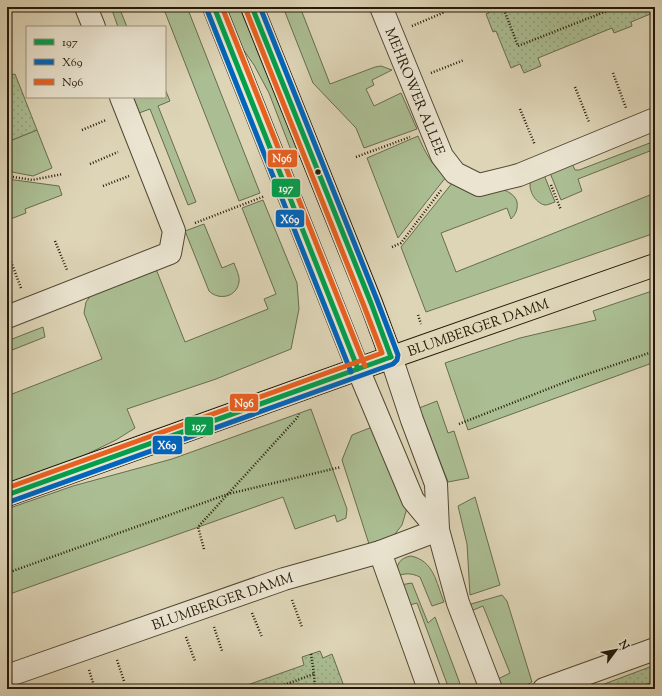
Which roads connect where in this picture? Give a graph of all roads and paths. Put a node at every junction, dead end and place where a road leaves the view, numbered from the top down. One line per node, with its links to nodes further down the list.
1 (86, 7): 8 (street)
2 (214, 7): 42 (main road)
3 (252, 7): 41 (main road)
4 (381, 7): 9 (street, MEHROWER ALLEE)
5 (503, 7): 6 (path)
6 (617, 7)
7 (446, 12): 9 (path)
8 (94, 26)
9 (392, 34): 12 (street, MEHROWER ALLEE)
10 (464, 60): 12 (path)
11 (613, 73): 17 (path)
12 (410, 82): 29 (street, MEHROWER ALLEE)
13 (575, 87): 19 (path)
14 (122, 98): 24 (street)
15 (520, 109): 23 (path)
16 (655, 119): 17 (street)
17 (634, 128): 19 (street)
18 (411, 136): 21 (path)
19 (597, 143): 23 (street)
20 (118, 152): 22 (path)
21 (356, 157)
22 (90, 164)
23 (543, 165): 29 (street)
24 (150, 168): 30 (path); 32 (street)
25 (7, 173): 28 (path)
26 (63, 174): 28 (path)
27 (7, 176): 28 (path)
28 (13, 177)
29 (450, 180): 34 (path)
30 (103, 186)
31 (270, 194): 32 (path)
32 (174, 231): 37 (street)
33 (56, 241): 37 (path)
34 (392, 246)
35 (10, 259): 38 (path)
36 (655, 265): 41 (main road, BLUMBERGER DAMM)
37 (74, 291): 38 (street)
38 (29, 308): 39 (street)
39 (7, 316)
40 (655, 351): 44 (path)
41 (391, 357): 42 (main road, BLUMBERGER DAMM); 48 (street)
42 (358, 369): 43 (main road, BLUMBERGER DAMM); 48 (street)
43 (311, 385): 46 (main road, BLUMBERGER DAMM); 47 (path)
44 (459, 424)
45 (340, 467): 47 (path)
46 (7, 494)
47 (228, 494): 49 (path); 51 (path)
48 (438, 530): 50 (street, BLUMBERGER DAMM); 71 (street)
49 (204, 549)
50 (380, 552): 52 (street, BLUMBERGER DAMM); 70 (street)
51 (7, 573)
52 (284, 579): 55 (path); 65 (street, BLUMBERGER DAMM)
53 (250, 609): 57 (path)
54 (213, 623): 59 (path)
55 (302, 627)
56 (184, 633): 62 (path)
57 (262, 638)
58 (655, 649): 72 (street)
59 (222, 651)
60 (311, 654): 64 (path)
61 (116, 658): 66 (path)
62 (194, 661)
63 (88, 668): 67 (path)
64 (314, 674): 68 (path); 69 (path)
65 (7, 676)
66 (124, 681)
67 (95, 689)
68 (273, 689)
69 (315, 689)
70 (429, 689)
71 (491, 689)
72 (544, 689)

